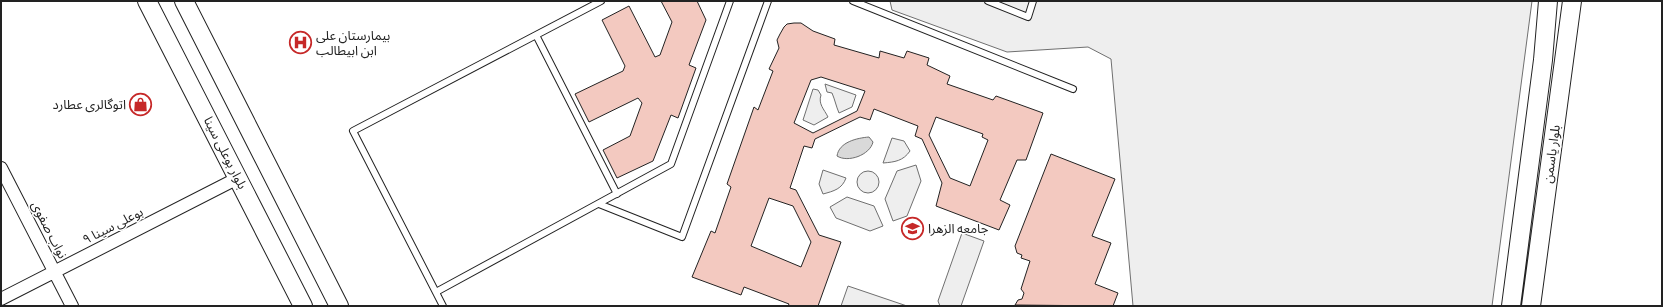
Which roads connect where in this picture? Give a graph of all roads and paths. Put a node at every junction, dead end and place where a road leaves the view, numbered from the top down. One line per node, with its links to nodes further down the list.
1 (147, 1): 14 (main road, بلوار بوعلی سینا)
2 (184, 1): 22 (main road)
3 (601, 1): 11 (lane)
4 (730, 1): 15 (lane)
5 (768, 1): 16 (lane)
6 (853, 1): 12 (lane)
7 (988, 1): 8 (lane)
8 (1033, 1)
9 (1548, 1): 24 (main road, بلوار یاسمن)
10 (1572, 1): 25 (main road, بلوار یاسمن)
11 (536, 35): 15 (lane); 18 (lane)
12 (1073, 89)
13 (1, 168): 17 (street, نواب صفوی)
14 (238, 178): 17 (street, بوعلی سینا ۹); 21 (main road, بلوار بوعلی سینا)
15 (617, 194): 16 (lane)
16 (599, 204): 18 (lane)
17 (55, 272): 19 (street, بوعلی سینا ۹); 20 (street, نواب صفوی)
18 (436, 292): 23 (lane)
19 (1, 299)
20 (72, 306)
21 (303, 306)
22 (339, 306)
23 (443, 306)
24 (1512, 306)
25 (1532, 306)

